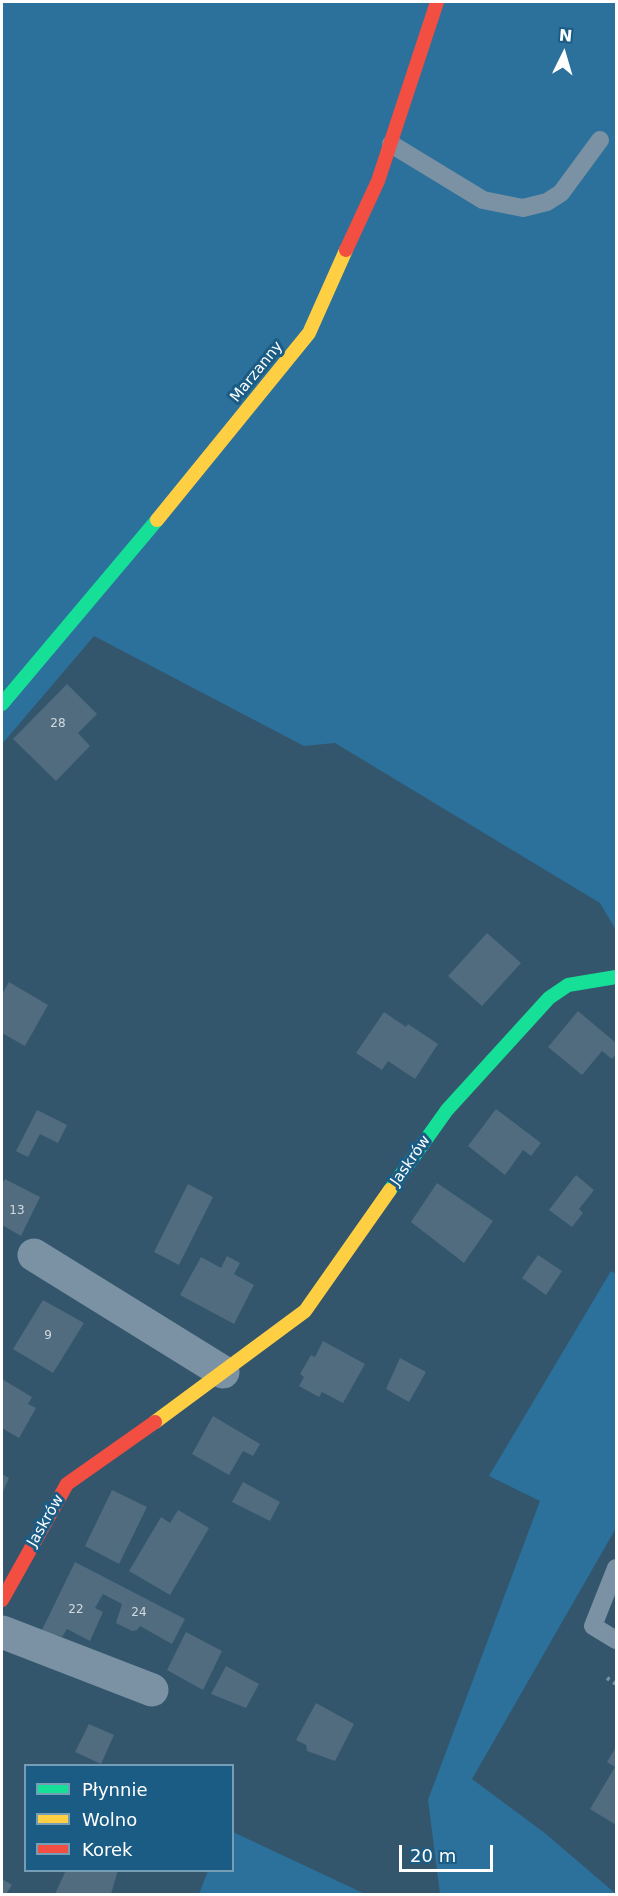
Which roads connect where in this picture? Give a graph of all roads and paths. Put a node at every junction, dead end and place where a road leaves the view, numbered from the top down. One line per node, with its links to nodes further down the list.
1 (437, 2): 3 (street, Marzanny)
2 (600, 140): 3 (lane)
3 (391, 144): 4 (street, Marzanny)
4 (2, 704)
5 (616, 977): 7 (street, Jaskrów)
6 (34, 1255): 7 (street)
7 (223, 1372): 9 (street, Jaskrów)
8 (616, 1568): 11 (lane)
9 (2, 1600)
10 (2, 1632): 14 (street)
11 (616, 1640)
12 (607, 1678): 13 (path)
13 (616, 1684)
14 (152, 1690)

